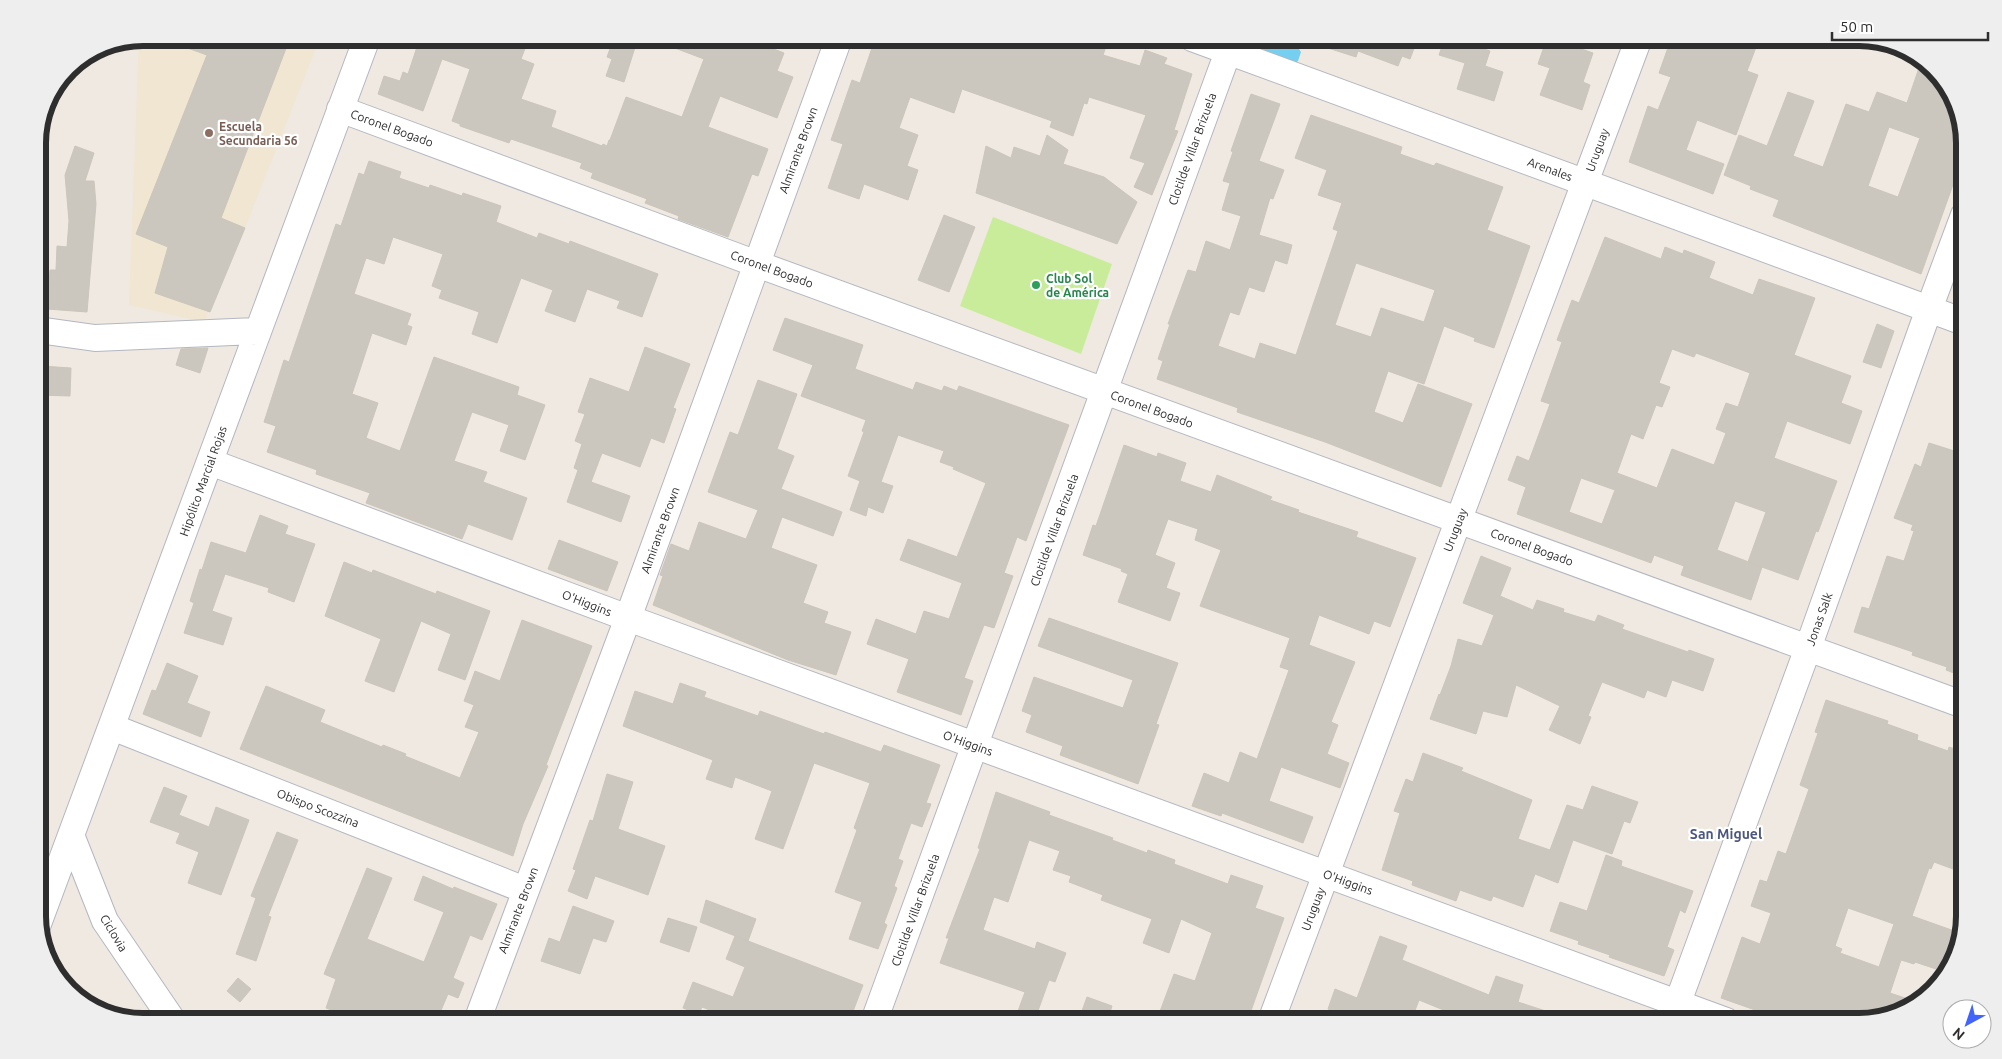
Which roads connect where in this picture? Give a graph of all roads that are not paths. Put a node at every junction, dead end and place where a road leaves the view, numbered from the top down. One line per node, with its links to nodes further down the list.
1 (364, 46): 6 (street, Hipólito Marcial Rojas)
2 (836, 46): 9 (street, Almirante Brown)
3 (1230, 46): 14 (street, Clotilde Villar Brizuela)
4 (1236, 46): 7 (street, Arenales)
5 (1637, 46): 7 (street, Uruguay)
6 (340, 109): 9 (street, Coronel Bogado); 13 (street, Hipólito Marcial Rojas)
7 (1586, 182): 10 (street, Arenales); 16 (street, Uruguay)
8 (1956, 236): 10 (street, Jonas Salk)
9 (756, 264): 14 (street, Coronel Bogado); 17 (street, Almirante Brown)
10 (1929, 309): 11 (street, Arenales); 18 (street, Jonas Salk)
11 (1956, 319)
12 (46, 331): 13 (street)
13 (258, 331): 15 (street, Hipólito Marcial Rojas)
14 (1104, 391): 16 (street, Coronel Bogado); 21 (street, Clotilde Villar Brizuela)
15 (210, 462): 17 (street, O'Higgins); 20 (street, Hipólito Marcial Rojas)
16 (1459, 520): 18 (street, Coronel Bogado); 23 (street, Uruguay)
17 (628, 618): 21 (street, O'Higgins); 24 (street, Almirante Brown)
18 (1808, 648): 19 (street, Coronel Bogado); 30 (street, Jonas Salk)
19 (1956, 702)
20 (112, 727): 22 (street, Hipólito Marcial Rojas); 24 (street, Obispo Scozzina)
21 (975, 745): 23 (street, O'Higgins); 28 (street, Clotilde Villar Brizuela)
22 (71, 835): 25 (street, Hipólito Marcial Rojas); 26 (street, Ciclovia)
23 (1326, 874): 29 (street, Uruguay); 30 (street, O'Higgins)
24 (525, 890): 27 (street, Almirante Brown)
25 (46, 902)
26 (167, 1013)
27 (480, 1013)
28 (877, 1013)
29 (1274, 1013)
30 (1674, 1013)

